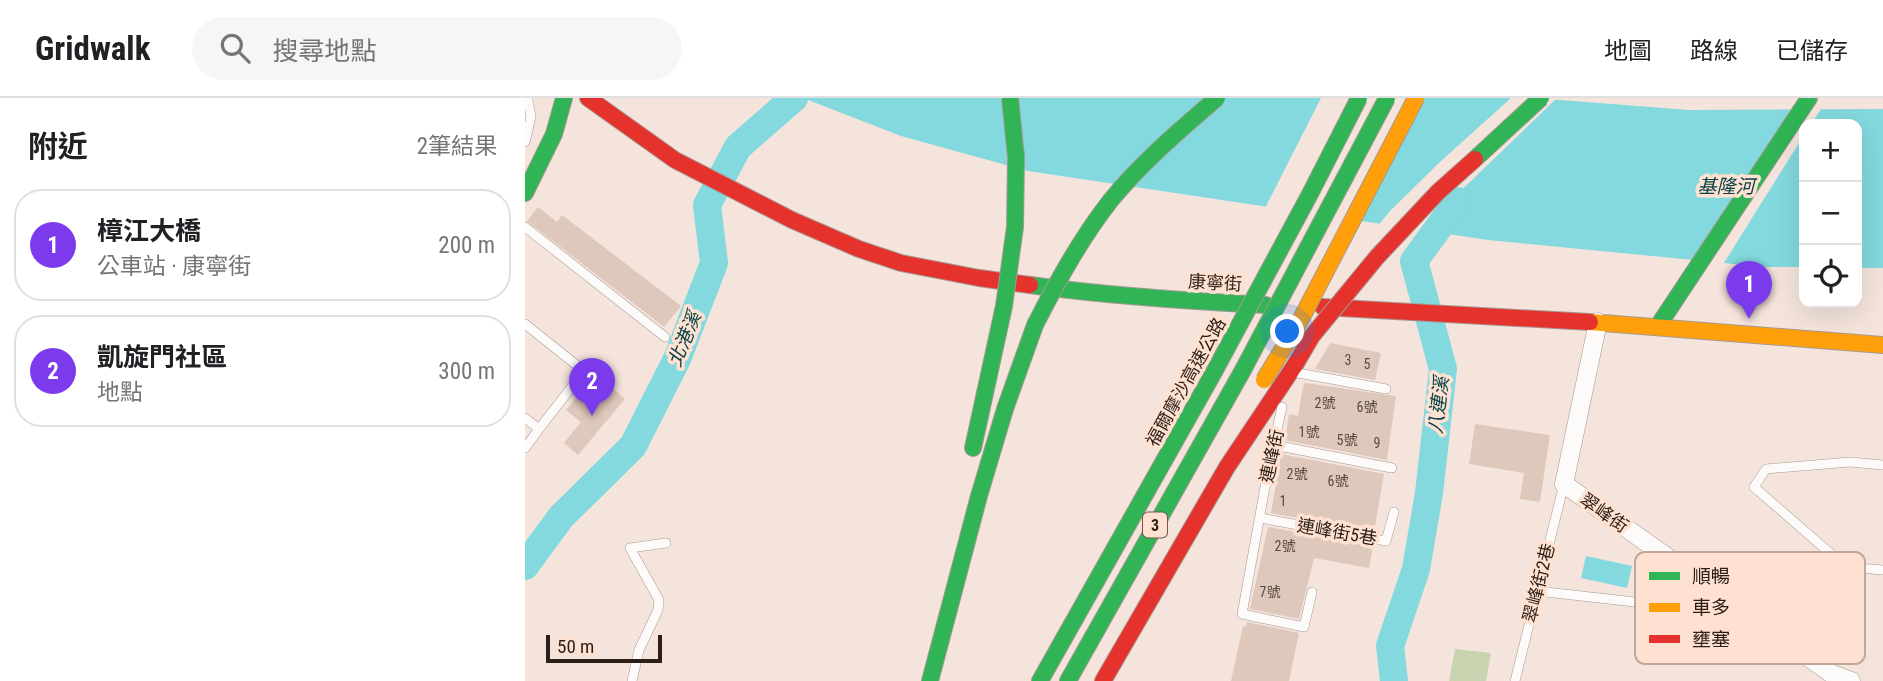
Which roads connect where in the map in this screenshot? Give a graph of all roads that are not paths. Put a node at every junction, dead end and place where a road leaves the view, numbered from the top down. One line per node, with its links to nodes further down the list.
1 (564, 98): 12 (main road)
2 (588, 98): 14 (main road, 康寧街)
3 (1010, 98): 28 (main road, bridge)
4 (1217, 98): 42 (main road, bridge)
5 (1359, 98): 47 (main road, 福爾摩沙高速公路 / 3, bridge)
6 (1387, 98): 48 (main road, 3, bridge)
7 (1416, 98): 27 (main road, bridge)
8 (1541, 98): 20 (main road, bridge)
9 (1809, 98): 17 (main road)
10 (527, 101): 11 (lane)
11 (525, 142)
12 (525, 193)
13 (525, 227): 18 (lane)
14 (1329, 308): 15 (main road, 康寧街); 20 (lane, 連峰街)
15 (1598, 322): 17 (main road, 康寧街); 30 (street, 翠峰街)
16 (525, 324): 23 (lane)
17 (1658, 326): 19 (main road, 康寧街)
18 (665, 337)
19 (1883, 345)
20 (1296, 369): 21 (lane); 24 (lane, 連峰街); 27 (main road)
21 (1386, 389)
22 (525, 418): 23 (lane)
23 (539, 429): 25 (lane)
24 (1274, 445): 29 (lane); 33 (lane, 連峰街)
25 (525, 447)
26 (1883, 465): 36 (lane)
27 (1227, 467): 49 (main road)
28 (969, 468)
29 (1392, 468)
30 (1564, 484): 35 (street, 翠峰街); 39 (lane, 翠峰街2巷)
31 (963, 496): 42 (main road)
32 (1394, 512): 33 (lane, 連峰街5巷)
33 (1260, 518): 40 (lane, 連峰街)
34 (666, 543): 45 (lane)
35 (1660, 552)
36 (1829, 552)
37 (1865, 569): 38 (lane)
38 (1883, 570)
39 (1537, 591): 41 (lane); 50 (lane, 翠峰街2巷)
40 (1313, 592)
41 (1635, 602)
42 (944, 625): 46 (main road)
43 (1814, 664): 44 (street, 翠峰街)
44 (1831, 677): 51 (street, 翠峰街)
45 (632, 681)
46 (930, 681)
47 (1040, 681)
48 (1068, 681)
49 (1103, 681)
50 (1515, 681)
51 (1851, 681)

